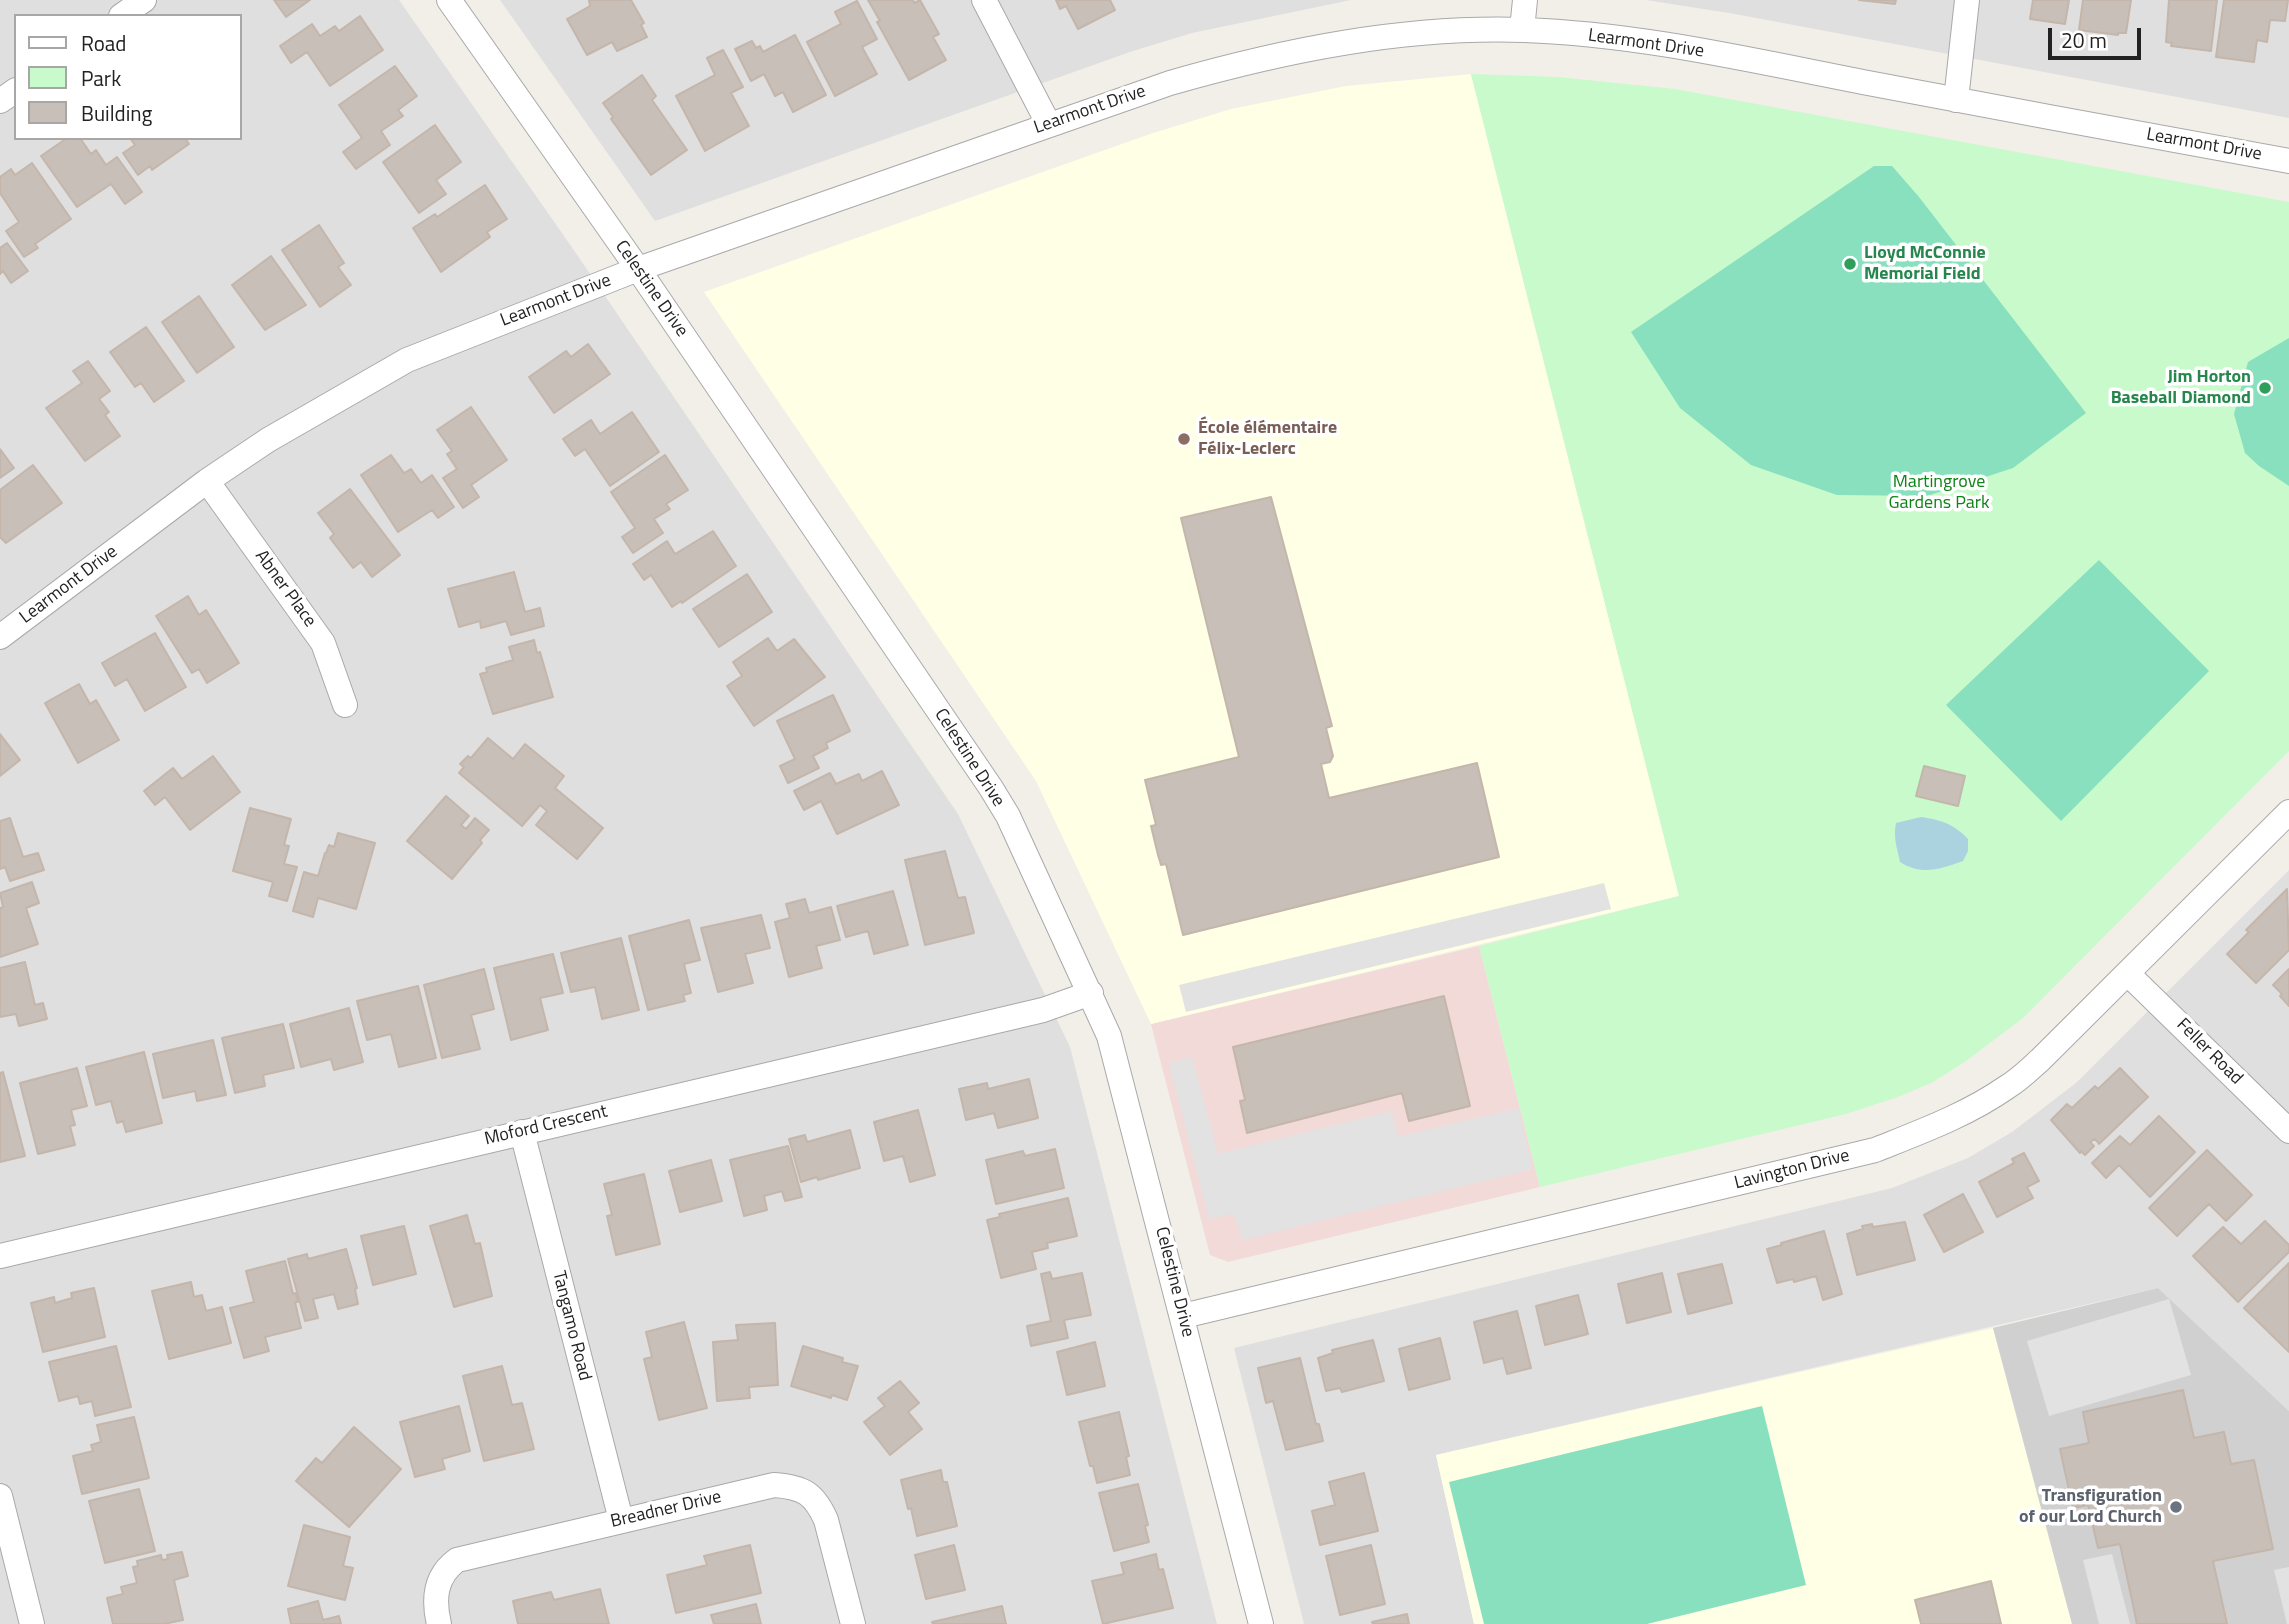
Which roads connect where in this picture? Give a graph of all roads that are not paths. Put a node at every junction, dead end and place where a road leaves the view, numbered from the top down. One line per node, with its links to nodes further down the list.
1 (144, 0): 6 (street)
2 (449, 0): 11 (street, Celestine Drive)
3 (985, 0): 9 (street)
4 (1525, 0): 7 (street)
5 (1967, 0): 8 (street)
6 (124, 14)
7 (1522, 30): 8 (street, Learmont Drive); 9 (street, Learmont Drive)
8 (1956, 100): 10 (street, Learmont Drive)
9 (1049, 125): 11 (street, Learmont Drive)
10 (2289, 161)
11 (638, 269): 12 (street, Learmont Drive); 17 (street, Celestine Drive)
12 (207, 481): 13 (street, Learmont Drive); 14 (street, Abner Place)
13 (0, 637)
14 (345, 705)
15 (2289, 812): 16 (street, Lavington Drive)
16 (2128, 974): 18 (street, Feller Road); 21 (street, Lavington Drive)
17 (1091, 993): 19 (street, Moford Crescent); 21 (street, Celestine Drive)
18 (2289, 1131)
19 (522, 1132): 20 (street, Moford Crescent); 23 (street, Tangamo Road)
20 (0, 1256)
21 (1183, 1316): 27 (street, Celestine Drive)
22 (0, 1496): 24 (street)
23 (621, 1520): 25 (street, Breadner Drive); 26 (street, Breadner Drive)
24 (32, 1624)
25 (439, 1624)
26 (853, 1624)
27 (1261, 1624)

